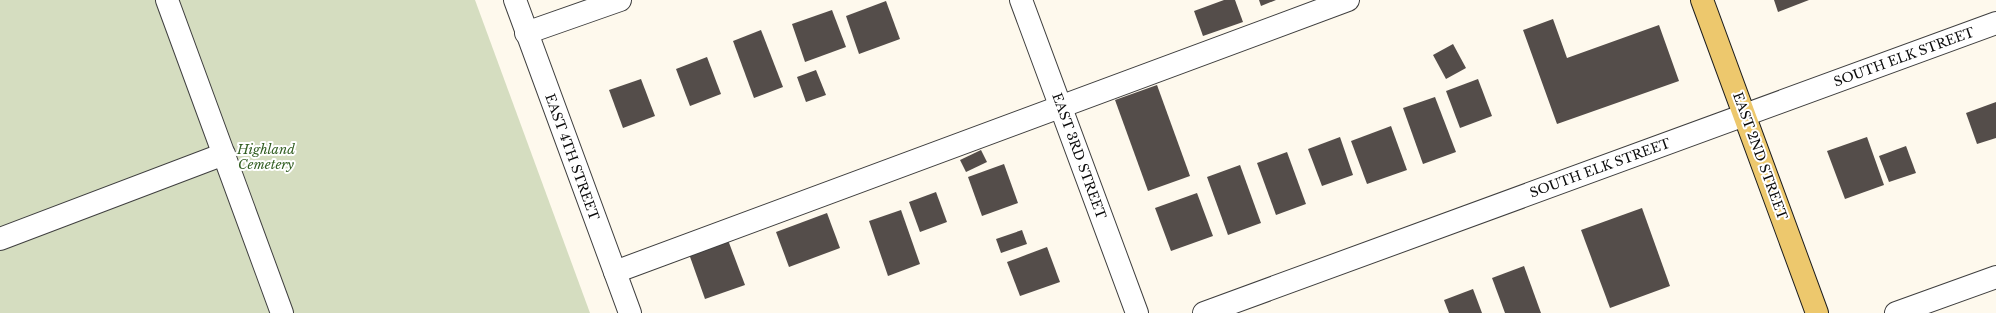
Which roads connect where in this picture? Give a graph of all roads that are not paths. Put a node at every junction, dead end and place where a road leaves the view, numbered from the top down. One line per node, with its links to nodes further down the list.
1 (167, 0): 11 (street)
2 (515, 0): 8 (street, EAST 4TH STREET)
3 (620, 0): 8 (street)
4 (1021, 0): 9 (street, EAST 3RD STREET)
5 (1348, 0): 9 (street)
6 (1702, 0): 10 (main road, EAST 2ND STREET)
7 (1996, 23): 10 (street, SOUTH ELK STREET)
8 (526, 33): 13 (street, EAST 4TH STREET)
9 (1060, 105): 13 (street); 17 (street, EAST 3RD STREET)
10 (1745, 114): 18 (street, SOUTH ELK STREET); 19 (main road, EAST 2ND STREET)
11 (224, 154): 12 (street); 15 (street)
12 (0, 238)
13 (615, 272): 16 (street, EAST 4TH STREET)
14 (1996, 277): 20 (street)
15 (282, 313)
16 (630, 313)
17 (1137, 313)
18 (1204, 313)
19 (1817, 313)
20 (1896, 313)

